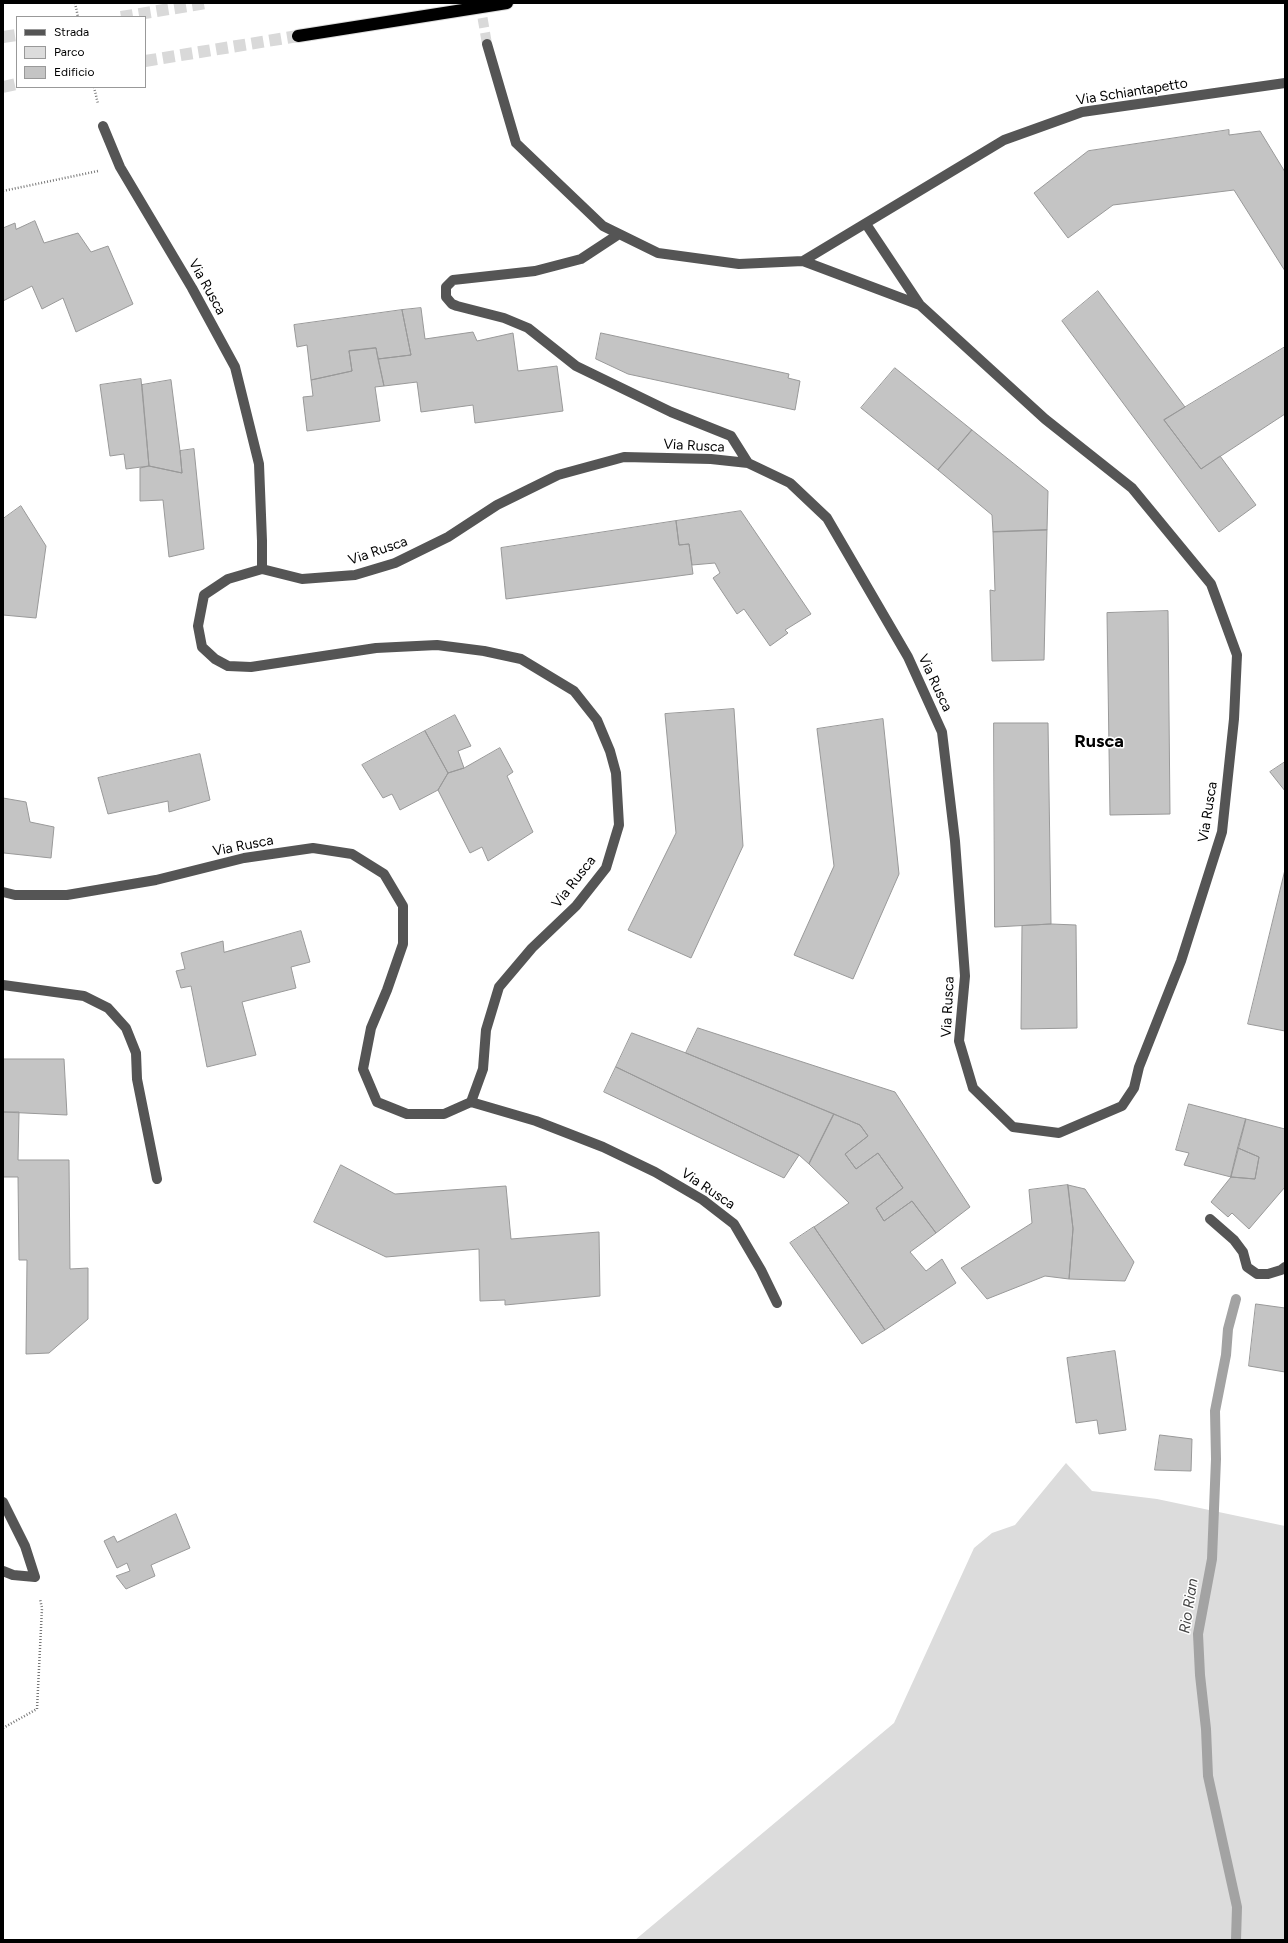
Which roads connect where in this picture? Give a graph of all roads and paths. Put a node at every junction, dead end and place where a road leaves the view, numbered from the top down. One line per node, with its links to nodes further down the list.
1 (75, 3): 3 (path)
2 (507, 3): 4 (highway)
3 (78, 16)
4 (298, 36)
5 (487, 44): 11 (street)
6 (1285, 83): 10 (street, Via Schiantapetto)
7 (103, 126): 8 (street, Via Rusca)
8 (120, 167): 9 (path); 15 (street, Via Rusca)
9 (3, 191)
10 (866, 224): 12 (street, Via Schiantapetto); 13 (street, Via Rusca)
11 (619, 234): 12 (street); 14 (street)
12 (803, 261): 13 (street, Via Rusca)
13 (920, 305): 14 (street, Via Rusca)
14 (748, 463): 15 (street, Via Rusca)
15 (262, 568): 18 (street, Via Rusca)
16 (3, 892): 18 (street, Via Rusca)
17 (3, 985): 19 (street)
18 (471, 1102): 22 (street, Via Rusca)
19 (157, 1179)
20 (1210, 1219): 21 (street)
21 (1285, 1267)
22 (776, 1303)
23 (3, 1502): 25 (street)
24 (3, 1571): 25 (street)
25 (35, 1577): 26 (path)
26 (3, 1728)

